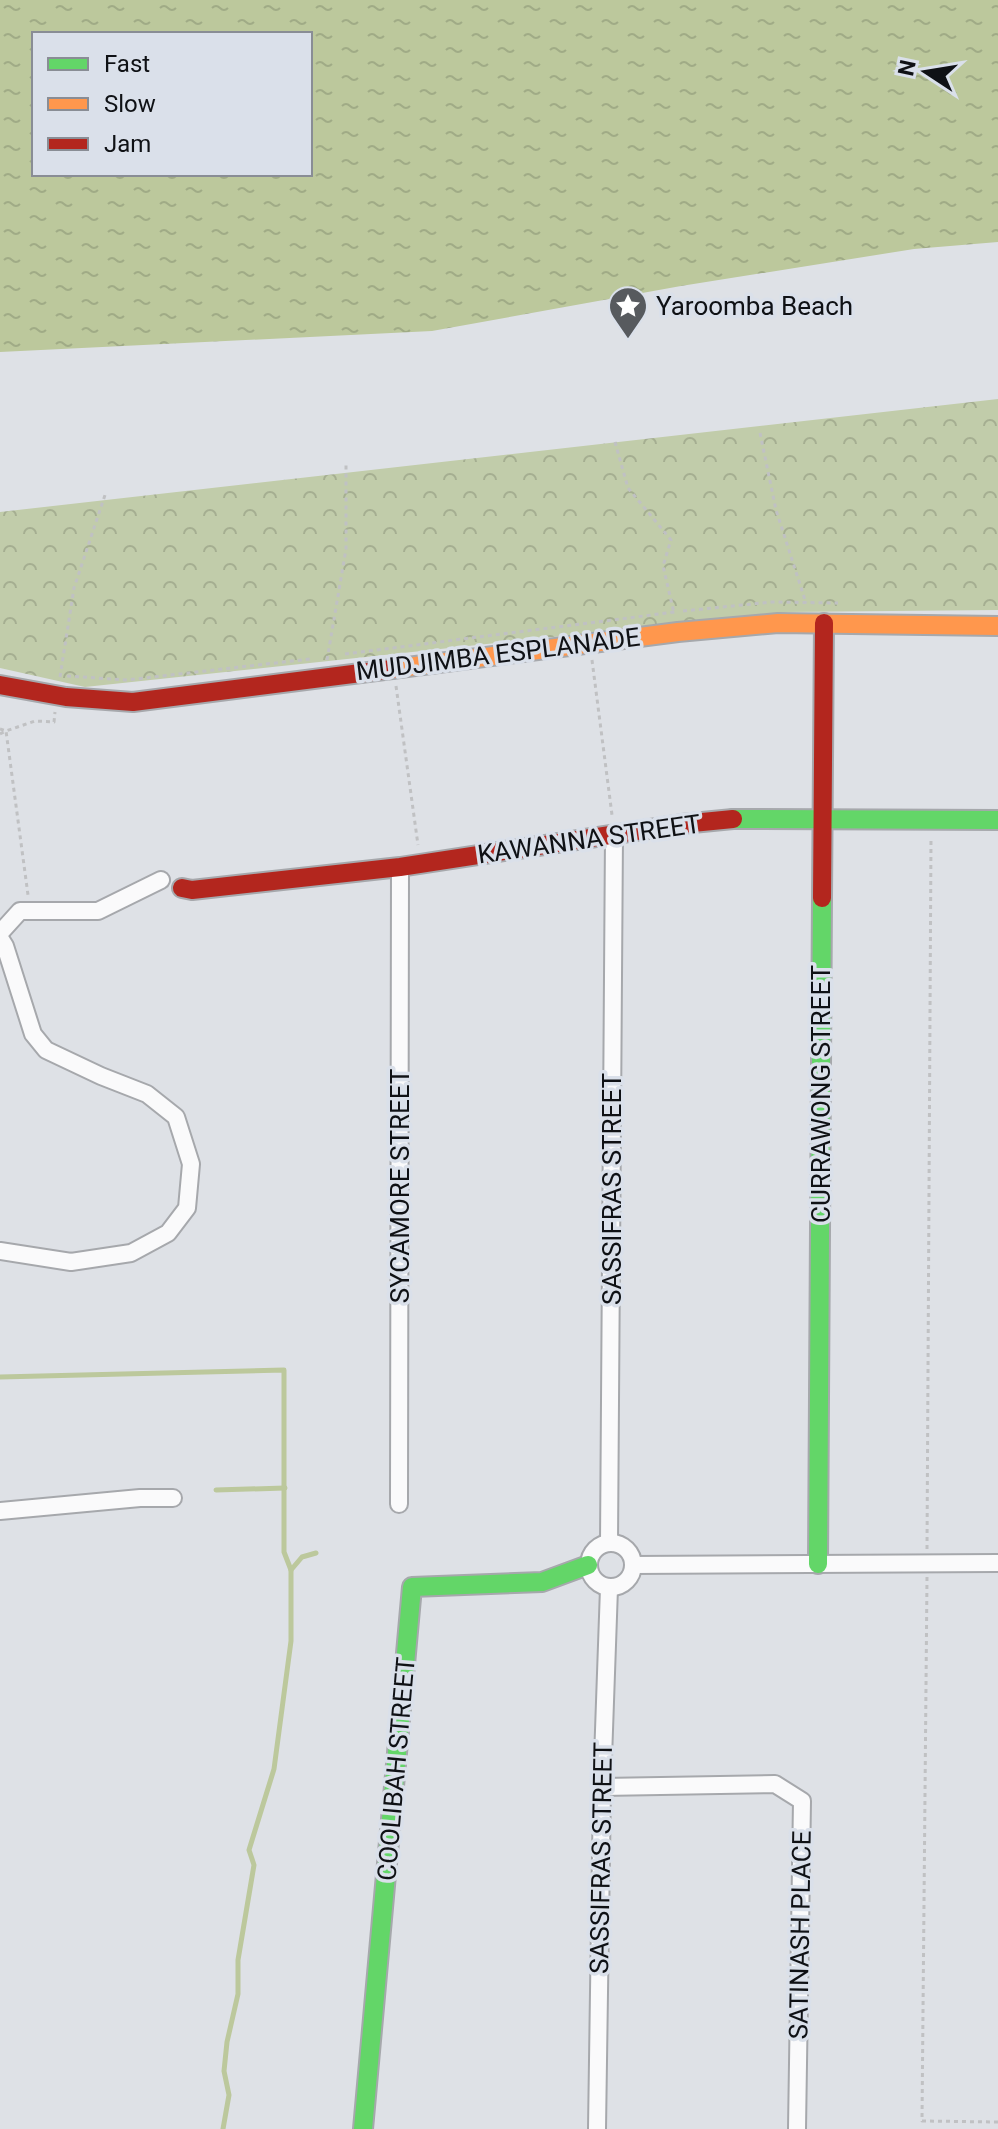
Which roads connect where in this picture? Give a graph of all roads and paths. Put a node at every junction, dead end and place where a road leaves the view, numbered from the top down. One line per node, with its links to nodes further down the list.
1 (760, 433): 5 (path)
2 (615, 442): 7 (path)
3 (346, 464): 10 (path)
4 (106, 492): 12 (path)
5 (817, 623): 6 (street, MUDJIMBA ESPLANADE); 7 (street, MUDJIMBA ESPLANADE); 15 (street, CURRAWONG STREET)
6 (998, 626)
7 (678, 632): 8 (street, MUDJIMBA ESPLANADE)
8 (590, 643): 9 (street, MUDJIMBA ESPLANADE); 18 (path)
9 (393, 667): 10 (street, MUDJIMBA ESPLANADE); 19 (path)
10 (328, 676): 12 (street, MUDJIMBA ESPLANADE)
11 (0, 685): 12 (street, MUDJIMBA ESPLANADE)
12 (56, 705): 14 (path)
13 (0, 731): 14 (path)
14 (6, 731): 23 (path)
15 (823, 819): 16 (street, KAWANNA STREET); 18 (street, KAWANNA STREET); 32 (street, CURRAWONG STREET)
16 (931, 820): 17 (street, KAWANNA STREET); 30 (path)
17 (998, 820)
18 (614, 835): 19 (street, KAWANNA STREET); 29 (street, SASSIFRAS STREET)
19 (420, 864): 20 (street, KAWANNA STREET)
20 (400, 867): 22 (street, KAWANNA STREET); 27 (street, SYCAMORE STREET)
21 (161, 880): 24 (street)
22 (182, 888)
23 (29, 899)
24 (0, 935): 25 (street)
25 (0, 1251)
26 (173, 1498): 28 (street)
27 (399, 1504)
28 (0, 1511)
29 (609, 1543): 33 (street); 34 (street)
30 (927, 1563): 31 (street); 32 (street); 37 (path)
31 (998, 1563)
32 (818, 1564): 34 (street)
33 (588, 1565): 35 (street); 38 (street, COOLIBAH STREET)
34 (633, 1565): 35 (street)
35 (609, 1588): 36 (street, SASSIFRAS STREET)
36 (602, 1787): 39 (street, SASSIFRAS STREET); 40 (street, SATINASH PLACE)
37 (998, 2122)
38 (363, 2129)
39 (597, 2129)
40 (797, 2129)

